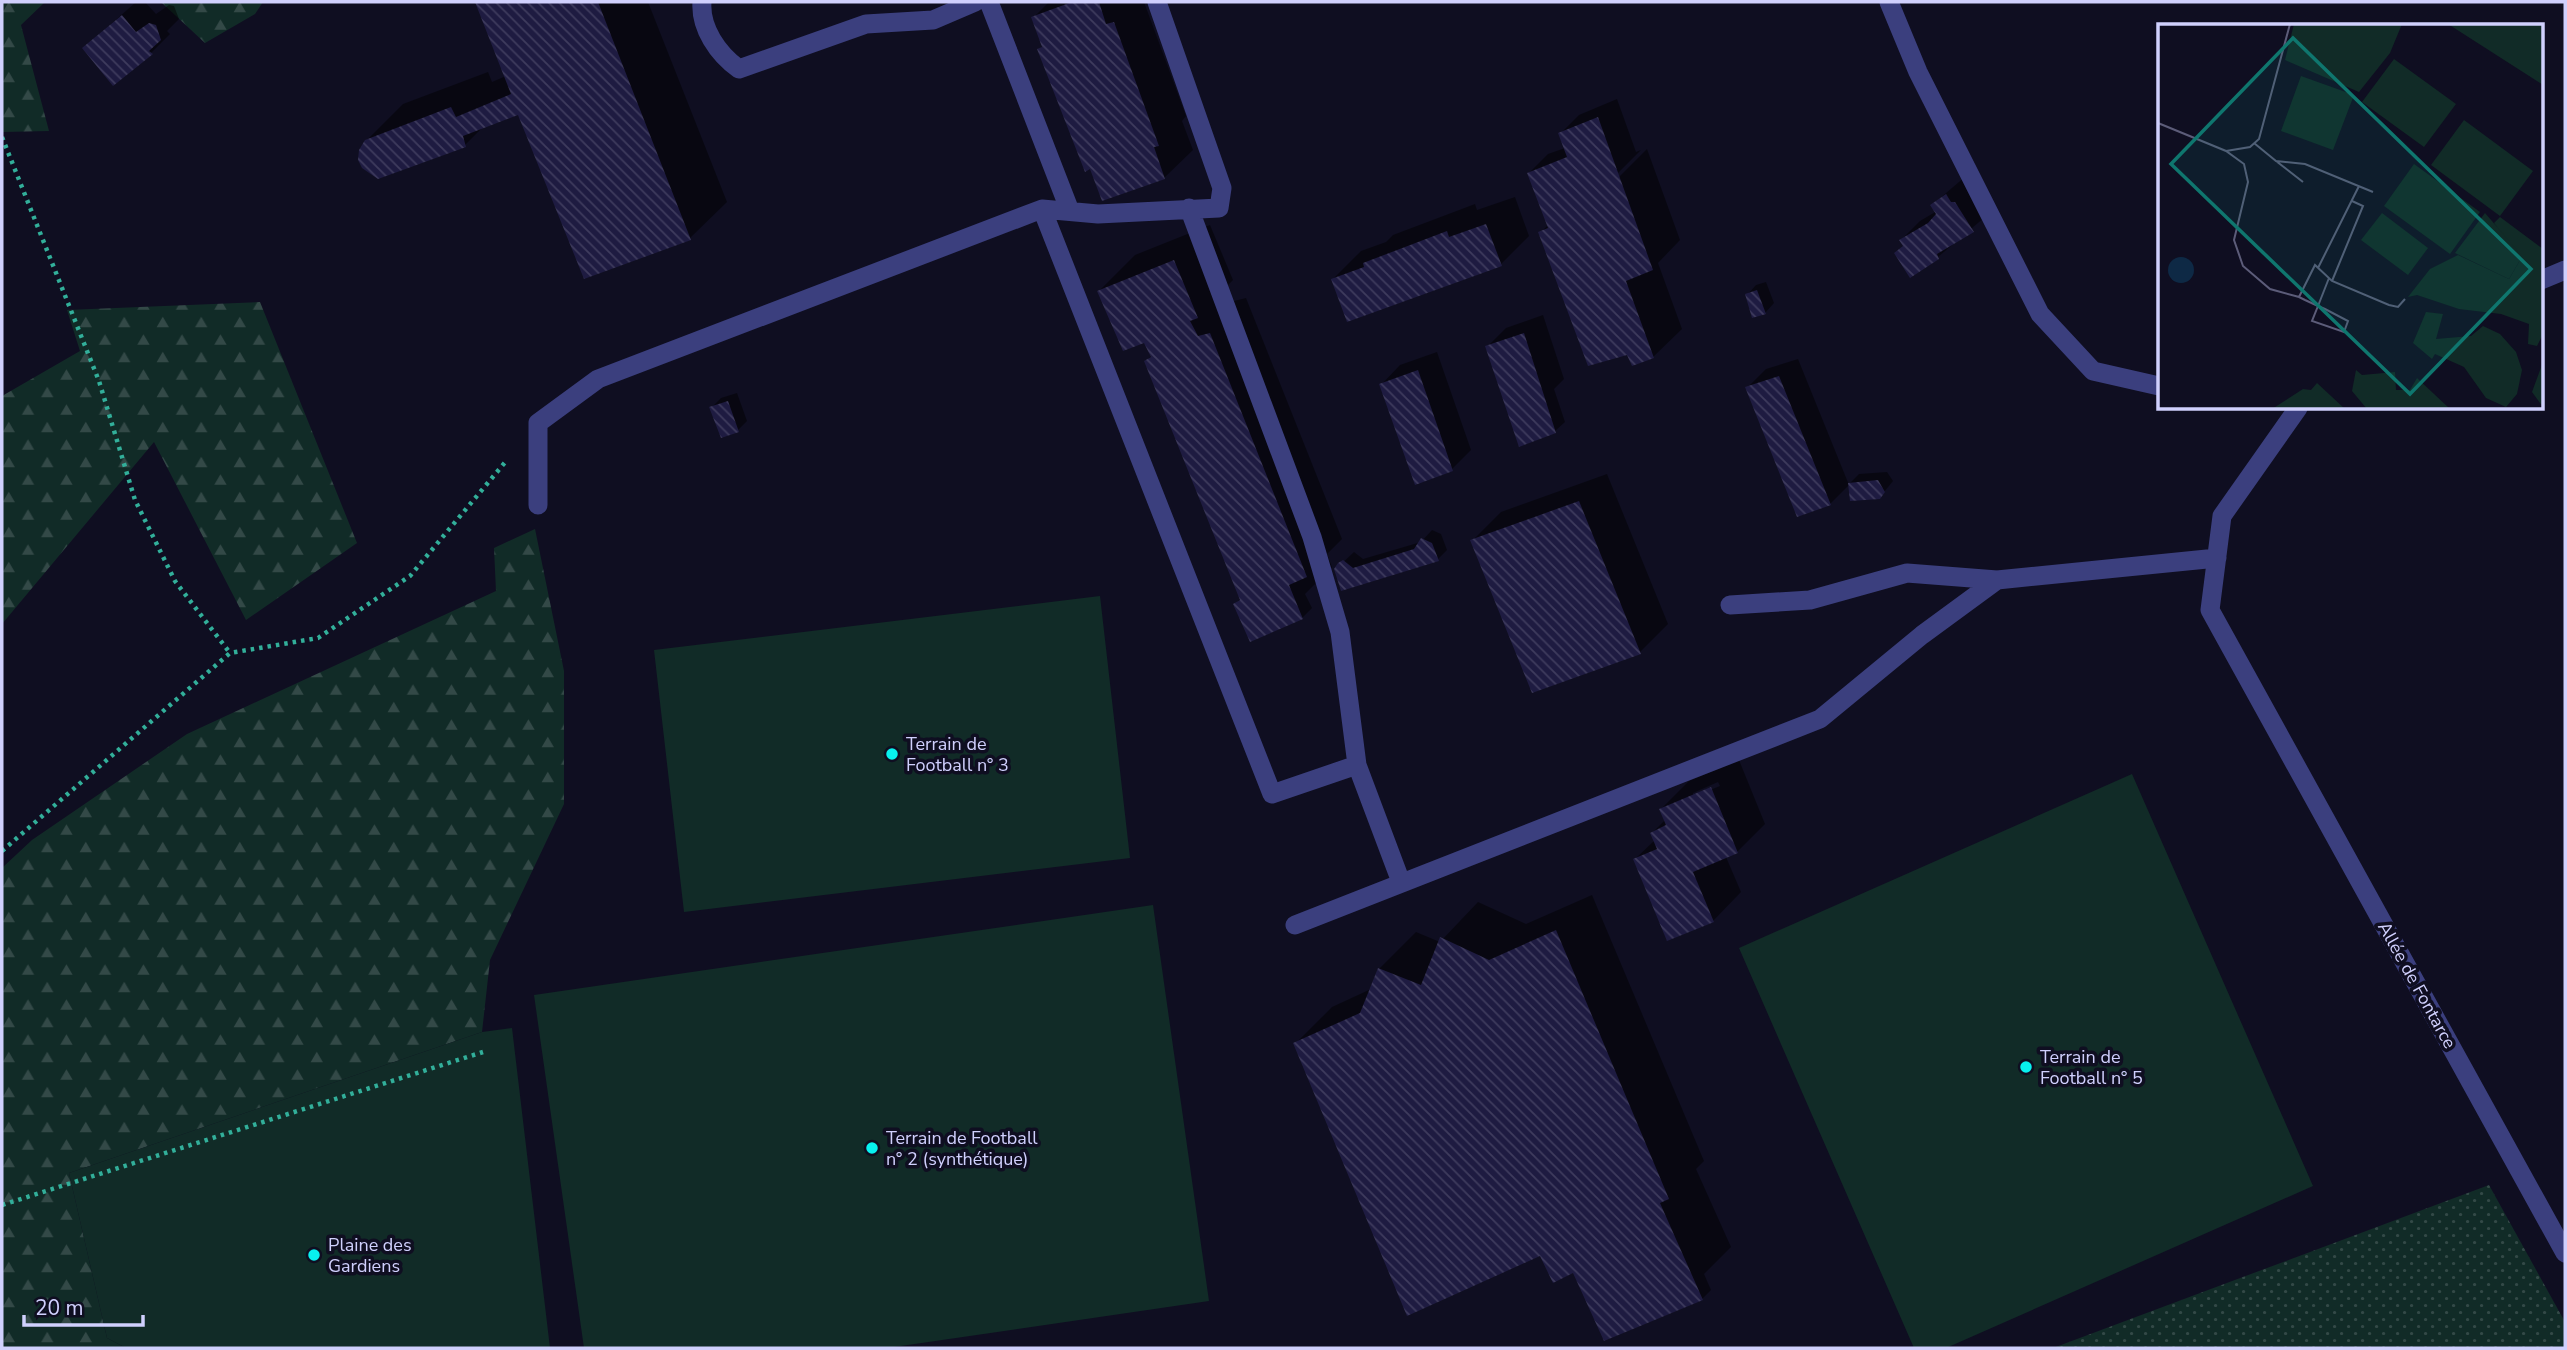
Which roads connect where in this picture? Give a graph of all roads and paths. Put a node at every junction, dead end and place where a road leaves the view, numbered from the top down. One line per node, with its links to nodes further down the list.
1 (702, 2): 2 (lane)
2 (975, 2)
3 (989, 2): 9 (lane)
4 (1157, 2): 7 (lane)
5 (1889, 2): 12 (lane)
6 (2, 137): 19 (path)
7 (1189, 208): 9 (lane); 20 (lane)
8 (1042, 209): 9 (lane); 14 (lane); 20 (lane)
9 (1070, 211)
10 (2565, 270): 11 (lane)
11 (2542, 280)
12 (2158, 386)
13 (2297, 410): 16 (lane, Allée de Fontarce)
14 (538, 423): 15 (lane); 19 (path)
15 (538, 505)
16 (2217, 558): 17 (lane); 26 (lane, Allée de Fontarce)
17 (1997, 580): 18 (lane); 22 (lane)
18 (1730, 605)
19 (230, 653): 21 (path)
20 (1357, 765): 22 (lane)
21 (2, 851)
22 (1401, 882): 23 (lane)
23 (1294, 925)
24 (483, 1052): 25 (path)
25 (2, 1205)
26 (2565, 1253)

